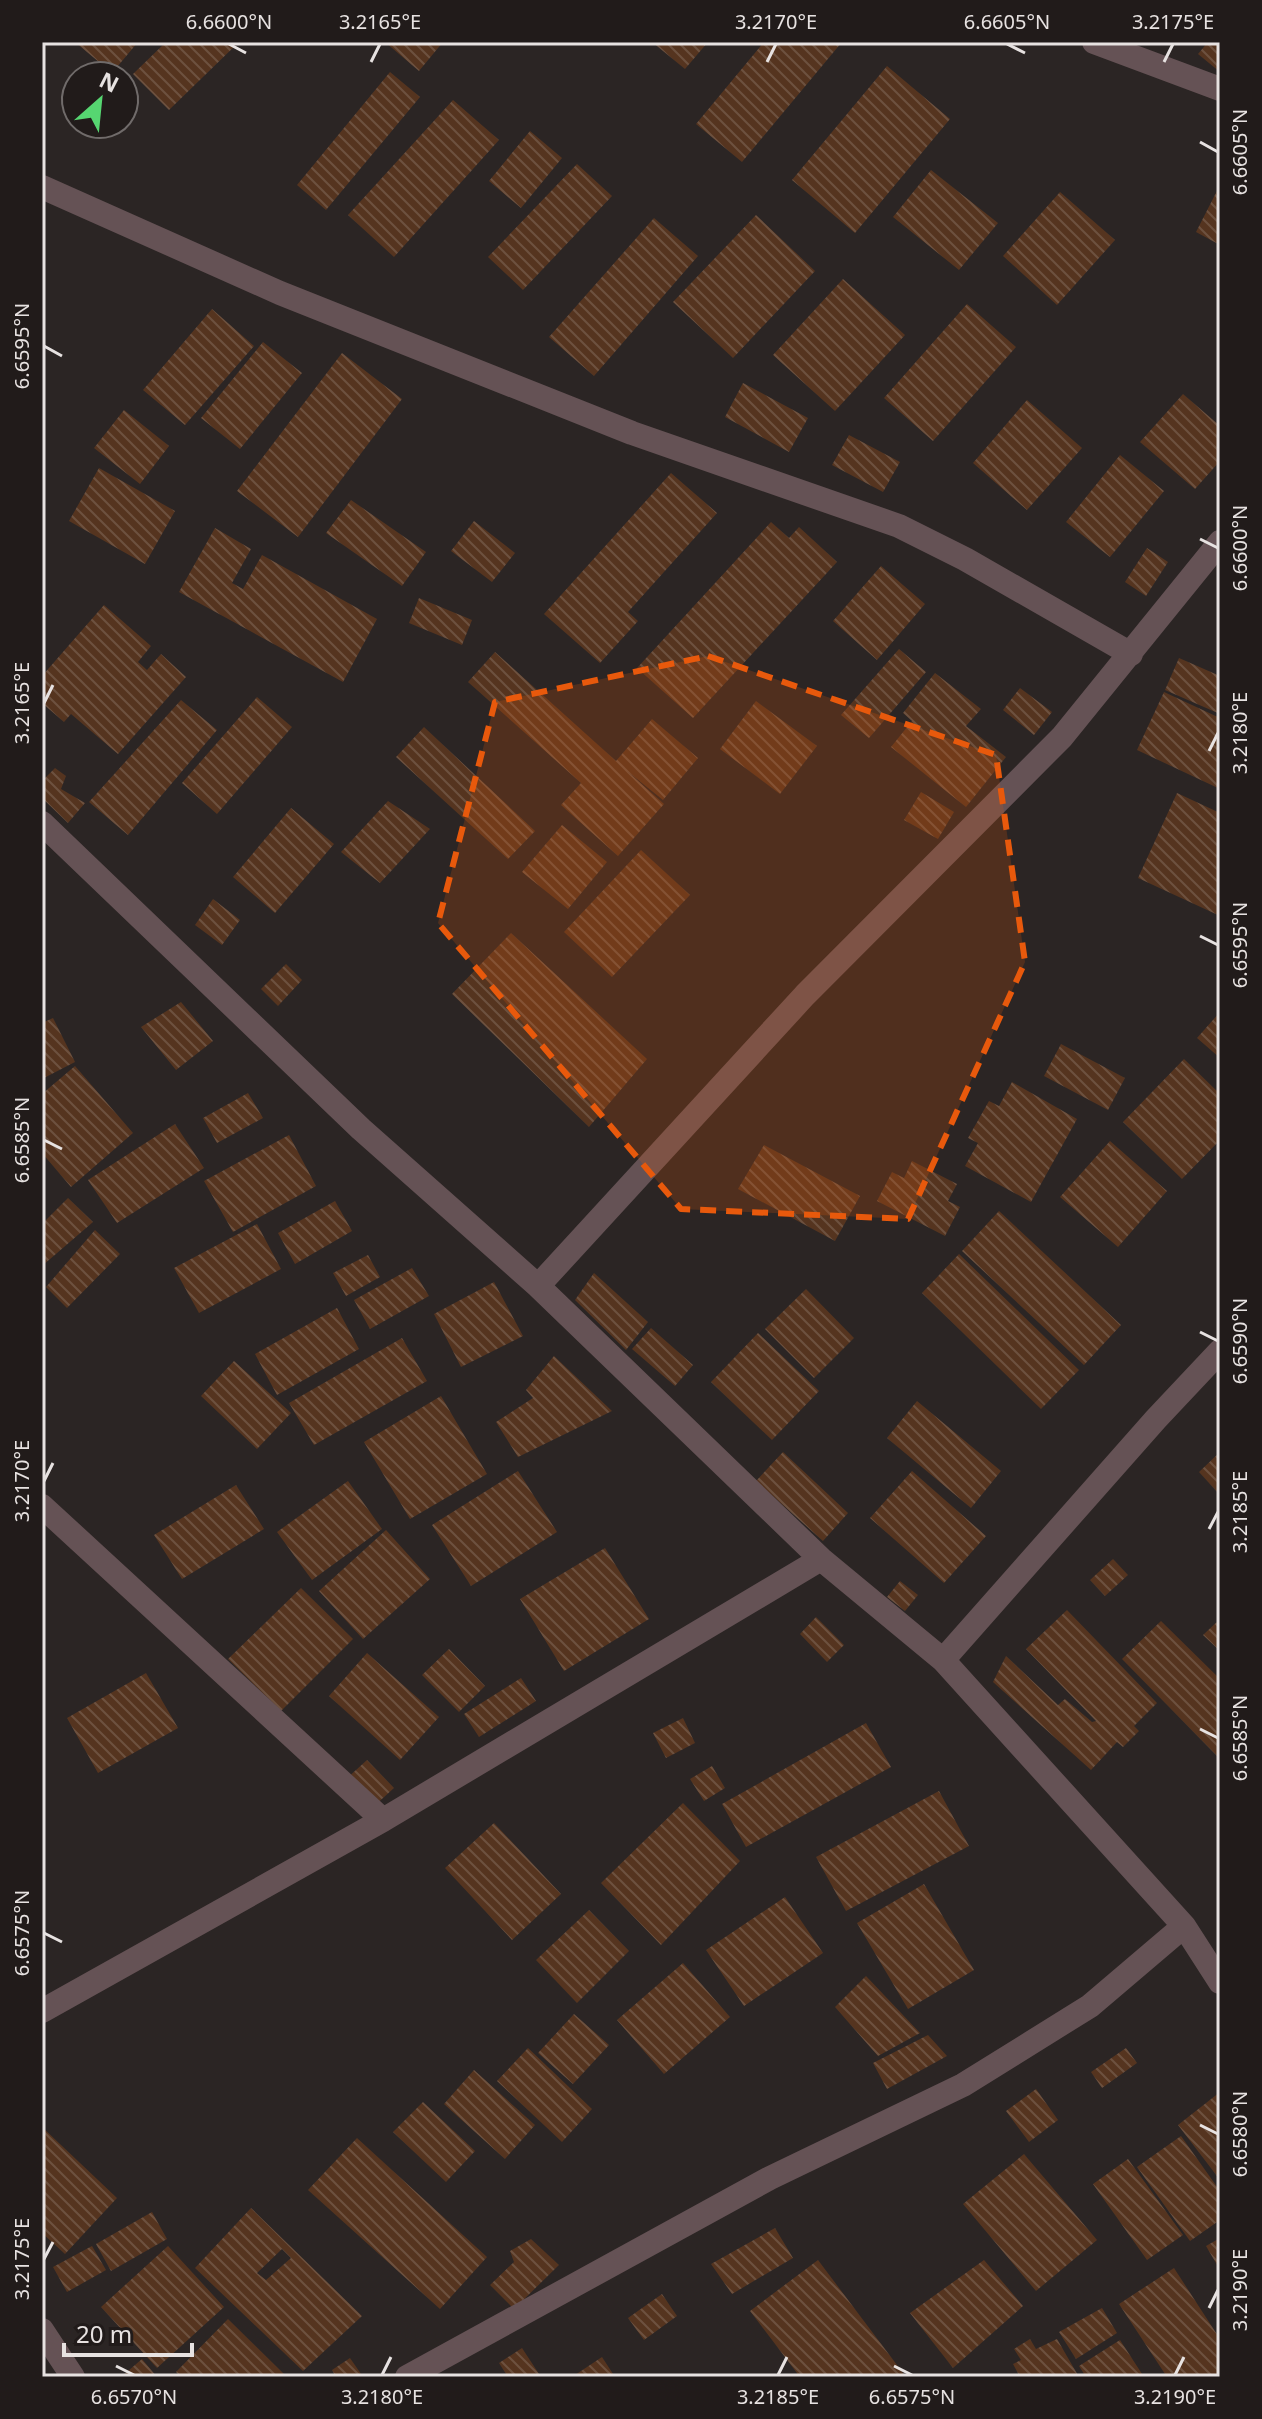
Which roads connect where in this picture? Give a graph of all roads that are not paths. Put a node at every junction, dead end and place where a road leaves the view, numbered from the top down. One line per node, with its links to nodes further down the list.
1 (1094, 42): 2 (street)
2 (1220, 89)
3 (42, 187): 5 (street)
4 (1220, 542): 5 (street)
5 (1131, 654): 7 (street)
6 (42, 823): 7 (street)
7 (538, 1286): 10 (street)
8 (1220, 1351): 11 (street)
9 (42, 1506): 12 (street)
10 (821, 1559): 11 (street); 12 (street)
11 (943, 1660): 13 (street)
12 (383, 1820): 15 (street)
13 (1184, 1926): 14 (street); 18 (street)
14 (1220, 1982)
15 (42, 2011)
16 (42, 2330): 17 (street)
17 (73, 2377)
18 (407, 2377)

